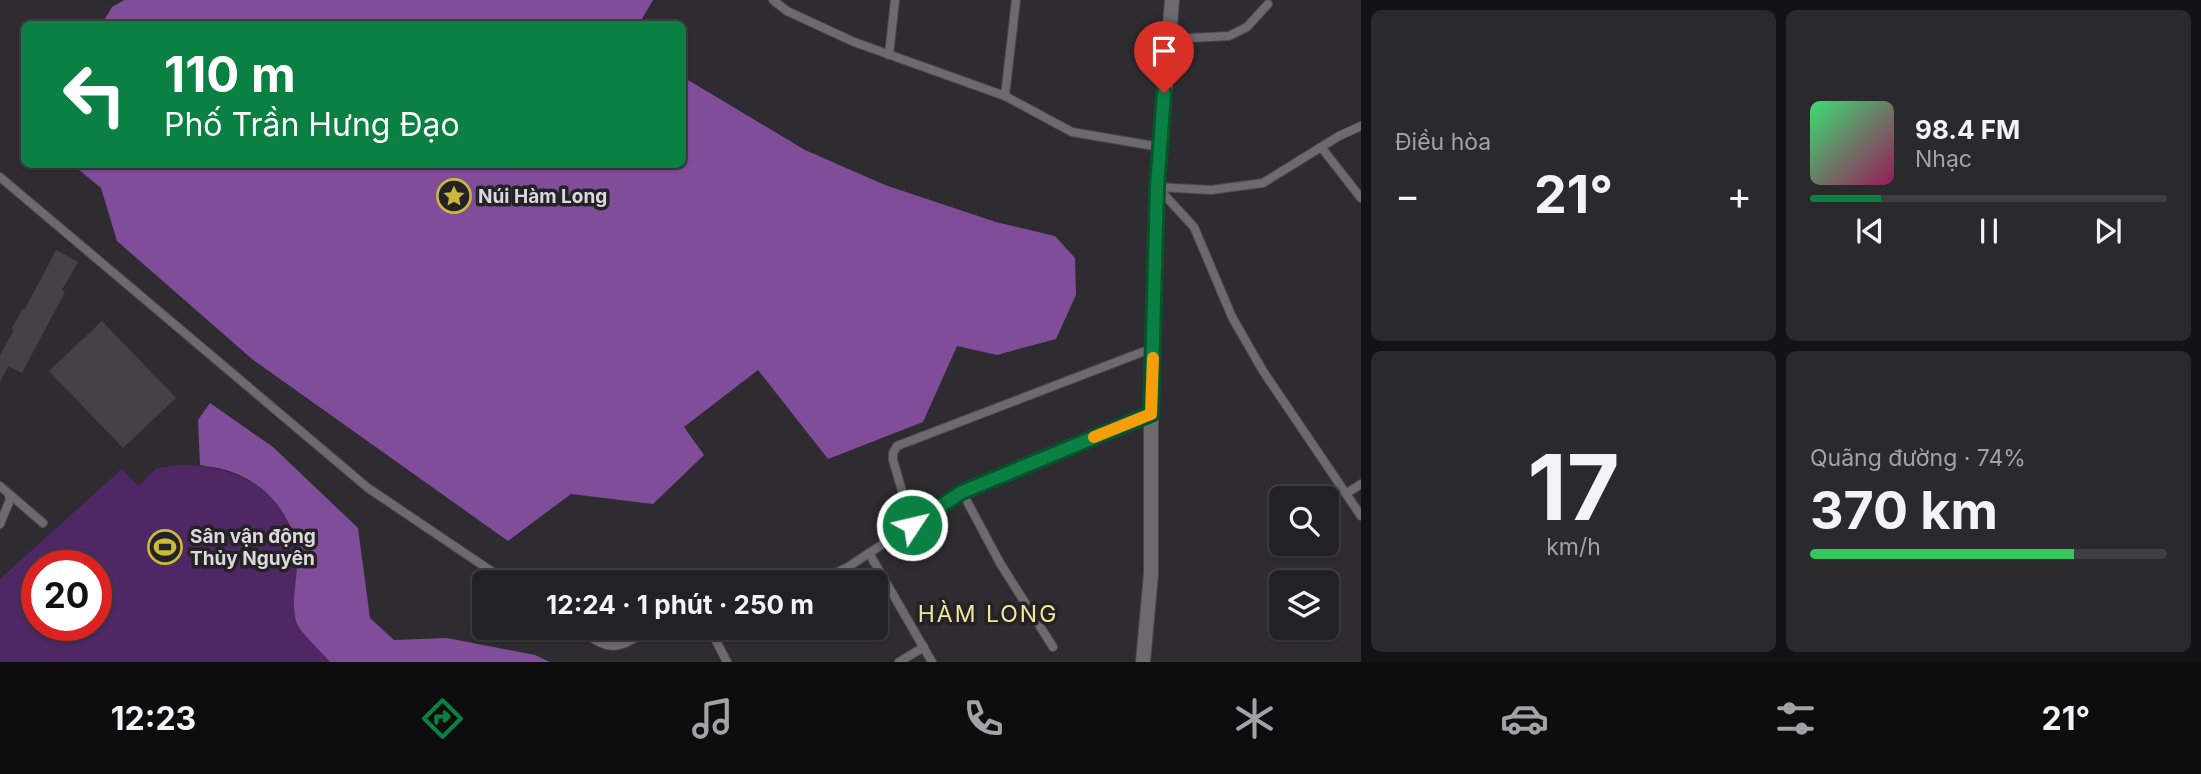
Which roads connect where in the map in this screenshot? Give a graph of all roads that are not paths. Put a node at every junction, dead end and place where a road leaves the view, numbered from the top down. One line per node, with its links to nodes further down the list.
1 (773, 0): 8 (lane)
2 (895, 0): 8 (lane)
3 (1016, 0): 9 (lane)
4 (1172, 0): 7 (street)
5 (1277, 0): 6 (lane)
6 (1268, 2): 7 (lane)
7 (1169, 39): 11 (street)
8 (888, 55): 9 (lane)
9 (1005, 96): 11 (lane)
10 (1361, 126): 12 (lane)
11 (1160, 147): 14 (street)
12 (1321, 147): 14 (lane); 15 (lane)
13 (0, 177): 29 (lane)
14 (1157, 187): 16 (street); 22 (lane)
15 (1361, 198)
16 (1153, 348): 17 (street); 27 (lane)
17 (1151, 414): 20 (lane); 39 (street)
18 (1361, 484): 22 (lane)
19 (0, 486): 23 (lane)
20 (962, 492): 27 (lane); 35 (lane)
21 (0, 493): 23 (lane)
22 (1347, 493): 24 (lane)
23 (11, 497): 25 (lane); 26 (lane)
24 (1361, 516)
25 (43, 523)
26 (0, 524)
27 (912, 525): 28 (lane)
28 (869, 553): 30 (lane); 34 (lane)
29 (490, 570)
30 (842, 570)
31 (596, 640): 32 (lane)
32 (631, 640)
33 (716, 640): 36 (lane)
34 (924, 647): 37 (lane); 38 (lane)
35 (1053, 647)
36 (727, 662)
37 (899, 662)
38 (932, 662)
39 (1143, 662)

